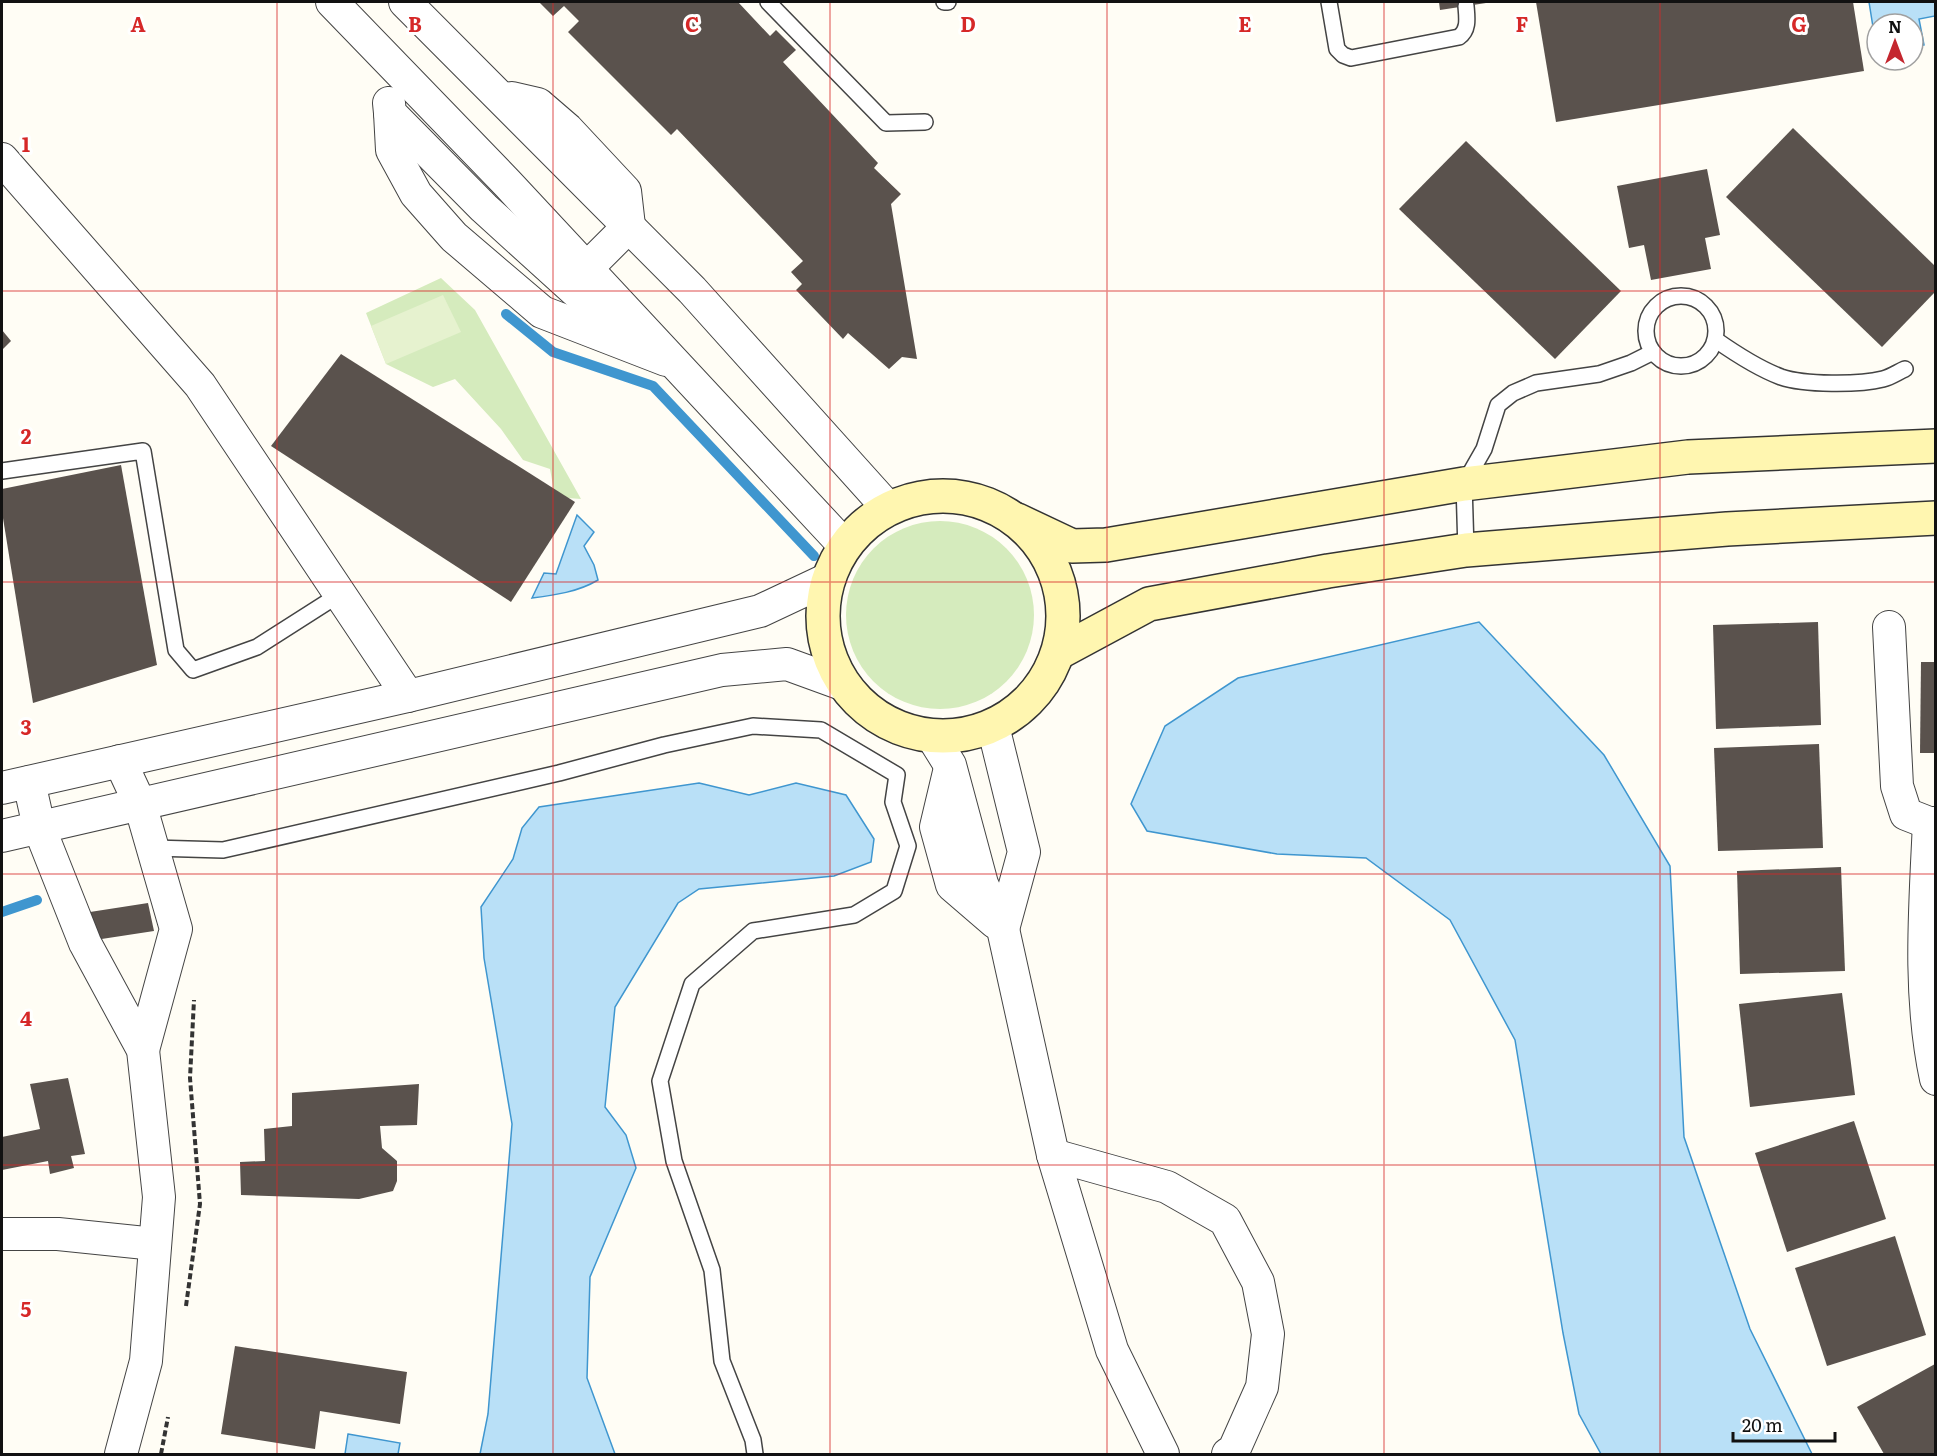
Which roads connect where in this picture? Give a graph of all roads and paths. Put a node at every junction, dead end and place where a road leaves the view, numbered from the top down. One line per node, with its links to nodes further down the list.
1 (332, 2): 6 (street)
2 (405, 2): 10 (street)
3 (768, 2): 8 (lane)
4 (1329, 2): 5 (lane)
5 (1467, 6)
6 (387, 59): 7 (street); 11 (street)
7 (390, 113): 11 (street); 12 (street)
8 (925, 123)
9 (2, 159): 27 (street)
10 (629, 226): 11 (street); 21 (street)
11 (578, 277): 12 (street); 14 (street); 16 (street)
12 (542, 312): 14 (street)
13 (1716, 340): 15 (lane); 15 (lane); 17 (lane)
14 (639, 349): 16 (street)
15 (1653, 352): 20 (lane)
16 (675, 363): 24 (street)
17 (1905, 369)
18 (1935, 446): 20 (street)
19 (2, 471): 27 (lane)
20 (1464, 484): 23 (street); 25 (lane)
21 (888, 508): 23 (street); 24 (street)
22 (1935, 518): 25 (street)
23 (1017, 520): 29 (street)
24 (844, 545): 26 (street)
25 (1466, 550): 29 (street)
26 (826, 580): 30 (street); 31 (street)
27 (340, 594): 31 (street)
28 (1889, 627): 37 (street)
29 (1058, 654): 32 (street)
30 (842, 684): 33 (street); 36 (street)
31 (408, 696): 34 (street)
32 (993, 726): 33 (street); 41 (street)
33 (932, 736): 41 (street)
34 (120, 761): 35 (street); 36 (street)
35 (15, 785): 38 (street)
36 (140, 804): 38 (street); 40 (street)
37 (1932, 823): 43 (street)
38 (39, 827): 39 (street); 42 (street)
39 (2, 836)
40 (153, 848): 42 (street); 48 (lane)
41 (1003, 929): 44 (street)
42 (143, 1050): 46 (street)
43 (1935, 1079)
44 (1053, 1155): 49 (street); 50 (street)
45 (2, 1234): 46 (street)
46 (155, 1244): 47 (street)
47 (121, 1455)
48 (755, 1455)
49 (1163, 1455)
50 (1228, 1455)

